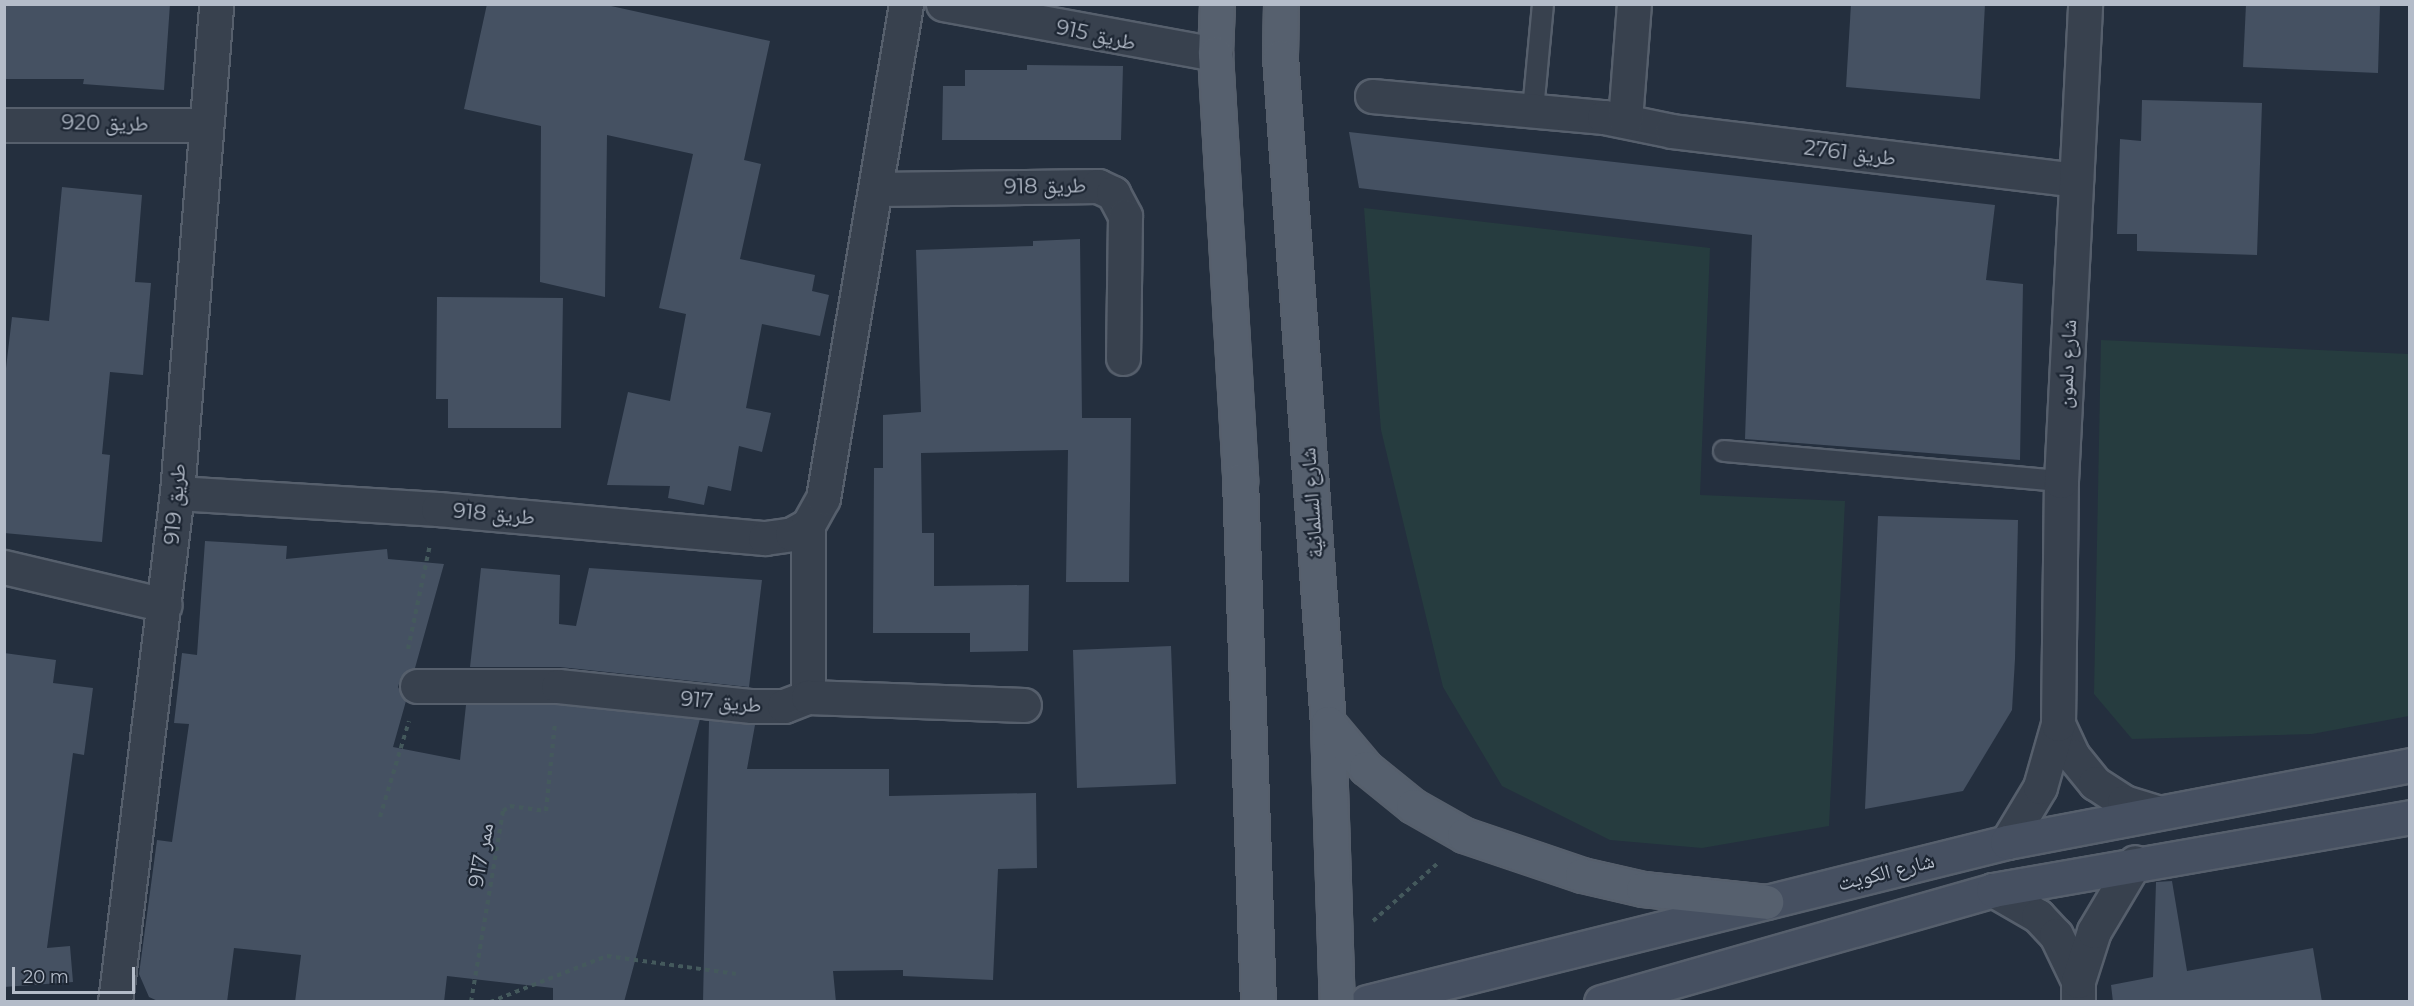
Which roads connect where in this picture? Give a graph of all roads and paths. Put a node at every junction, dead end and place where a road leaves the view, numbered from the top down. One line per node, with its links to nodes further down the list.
1 (216, 4): 16 (street, طريق 919)
2 (906, 4): 18 (street)
3 (943, 4): 10 (street, طريق 915)
4 (1217, 4): 11 (main road)
5 (1281, 4): 30 (main road, شارع السلمانية)
6 (1543, 4): 13 (lane)
7 (1613, 4): 14 (street)
8 (1634, 4): 14 (street)
9 (2085, 4): 17 (street, شارع دلمون)
10 (1022, 12): 11 (street, طريق 915)
11 (1215, 54): 46 (main road)
12 (1372, 96): 13 (street, طريق 2761)
13 (1533, 110): 14 (street, طريق 2761)
14 (1615, 118): 17 (street, طريق 2761)
15 (4, 125): 16 (street, طريق 920)
16 (206, 125): 22 (street, طريق 919)
17 (2076, 180): 21 (street, شارع دلمون)
18 (878, 189): 19 (street, طريق 918); 23 (street)
19 (1123, 358)
20 (1724, 451): 21 (lane)
21 (2061, 481): 31 (street, شارع دلمون)
22 (177, 493): 23 (street, طريق 918); 25 (street, طريق 919)
23 (808, 525): 28 (street)
24 (4, 567): 25 (street)
25 (165, 605): 43 (street, طريق 919)
26 (417, 686): 27 (street, طريق 917)
27 (558, 686): 28 (street, طريق 917); 44 (path, ممر 917)
28 (808, 697): 29 (street, طريق 917)
29 (1024, 705)
30 (1328, 723): 35 (main road); 40 (main road, شارع السلمانية)
31 (2058, 724): 33 (street, شارع دلمون); 36 (street, شارع دلمون)
32 (2409, 765): 33 (main road, شارع الكويت)
33 (2157, 812): 36 (main road, شارع الكويت)
34 (2409, 817): 37 (main road)
35 (1464, 835): 39 (main road); 40 (path)
36 (2007, 842): 39 (main road, شارع الكويت)
37 (2135, 862): 38 (main road); 42 (street)
38 (1993, 890): 42 (street); 49 (main road)
39 (1766, 902): 48 (main road, شارع الكويت)
40 (1335, 949): 47 (main road, شارع السلمانية)
41 (736, 974): 45 (path)
42 (2078, 991)
43 (115, 1002)
44 (471, 1002)
45 (490, 1002)
46 (1258, 1002)
47 (1337, 1002)
48 (1367, 1002)
49 (1601, 1002)

